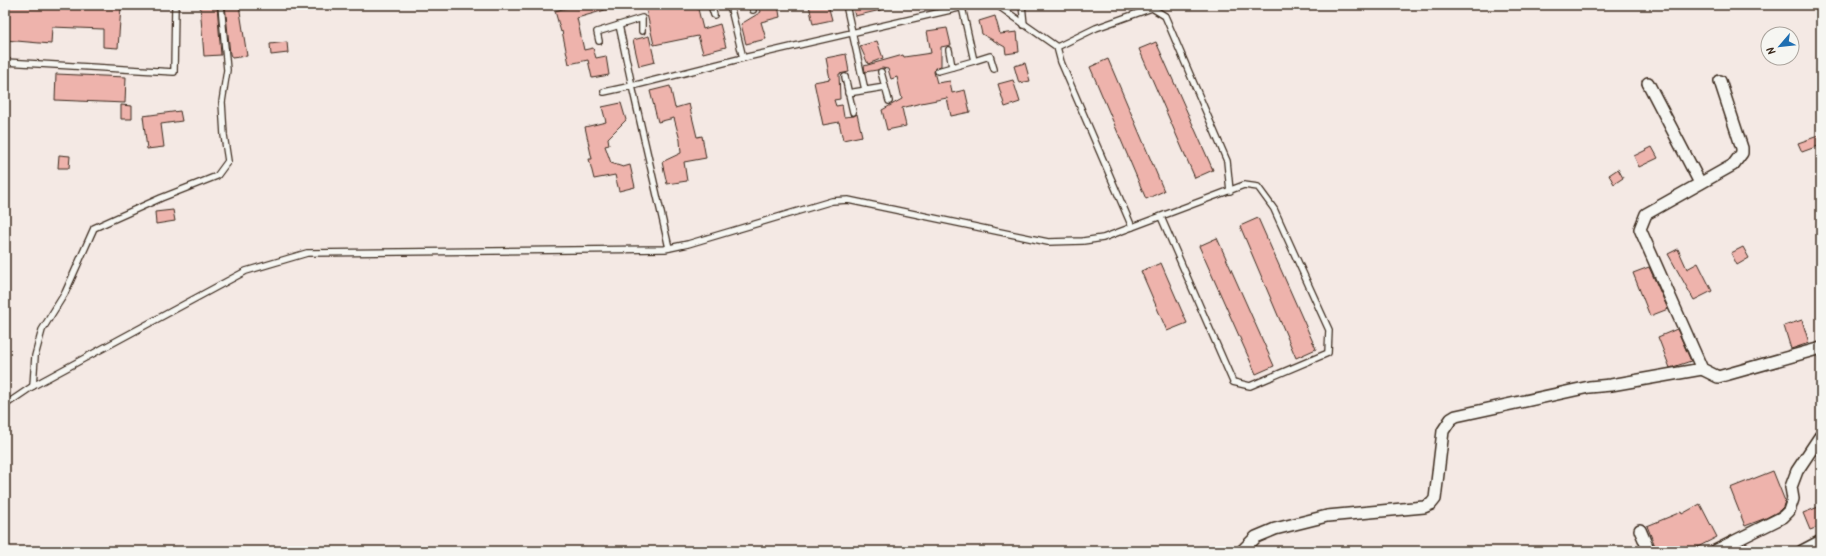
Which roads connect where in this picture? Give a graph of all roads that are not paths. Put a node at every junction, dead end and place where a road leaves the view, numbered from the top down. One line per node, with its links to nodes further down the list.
1 (175, 5): 20 (lane)
2 (221, 5): 42 (lane)
3 (711, 5): 10 (lane)
4 (730, 5): 18 (lane)
5 (846, 5): 14 (lane)
6 (972, 5): 9 (lane)
7 (997, 5): 12 (lane)
8 (1022, 5): 12 (lane)
9 (959, 7): 14 (lane); 19 (lane)
10 (714, 15)
11 (619, 25): 13 (lane); 15 (lane); 28 (lane)
12 (1024, 25): 16 (lane)
13 (642, 31)
14 (853, 31): 18 (lane); 30 (lane)
15 (599, 41)
16 (1057, 47): 36 (lane); 38 (lane)
17 (949, 50): 21 (lane)
18 (743, 58): 28 (lane)
19 (974, 61): 21 (lane); 22 (lane)
20 (5, 62)
21 (952, 67): 23 (lane)
22 (994, 69)
23 (938, 71)
24 (881, 72): 29 (lane)
25 (846, 76): 32 (lane)
26 (1720, 81): 35 (street)
27 (1648, 84): 35 (street)
28 (632, 86): 31 (lane); 39 (lane)
29 (885, 87): 30 (lane); 33 (lane)
30 (865, 90): 32 (lane)
31 (604, 92)
32 (848, 93): 34 (lane)
33 (889, 101)
34 (853, 112)
35 (1700, 183): 41 (street)
36 (1230, 191): 37 (lane); 37 (lane)
37 (1161, 218): 38 (lane)
38 (1132, 227): 39 (lane)
39 (669, 248): 42 (lane)
40 (1821, 348): 41 (street)
41 (1702, 369): 47 (street)
42 (33, 386): 43 (lane)
43 (5, 405)
44 (1821, 435): 49 (street)
45 (1640, 530): 48 (street)
46 (1821, 541): 50 (street)
47 (1242, 551)
48 (1649, 551)
49 (1714, 551)
50 (1802, 551)

